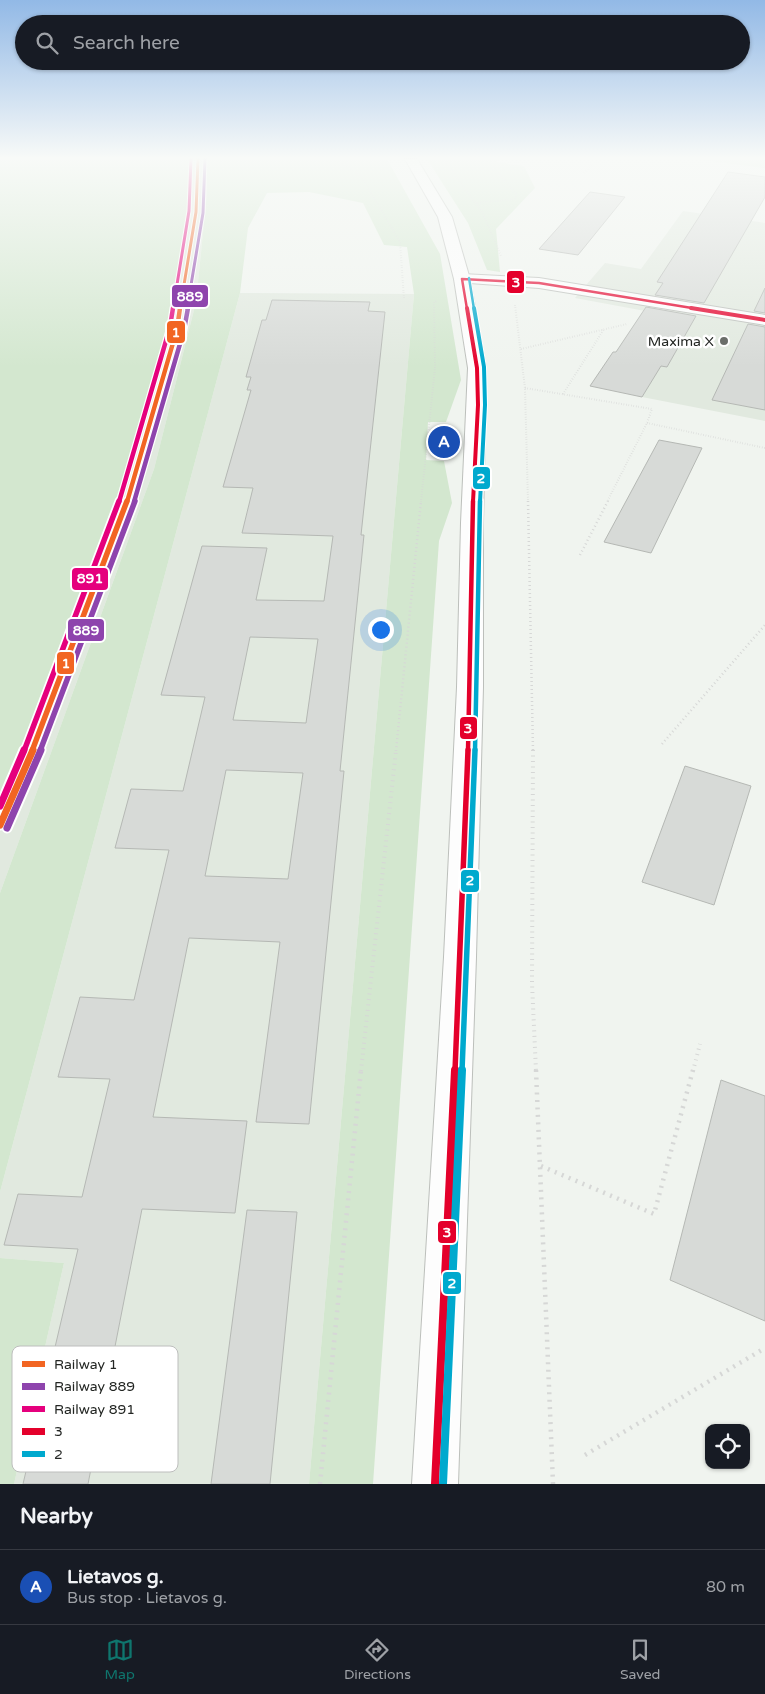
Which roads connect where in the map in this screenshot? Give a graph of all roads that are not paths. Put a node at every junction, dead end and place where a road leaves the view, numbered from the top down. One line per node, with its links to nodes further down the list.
1 (448, 228): 2 (main road)
2 (462, 280): 3 (main road); 4 (main road)
3 (765, 320)
4 (435, 1484)

